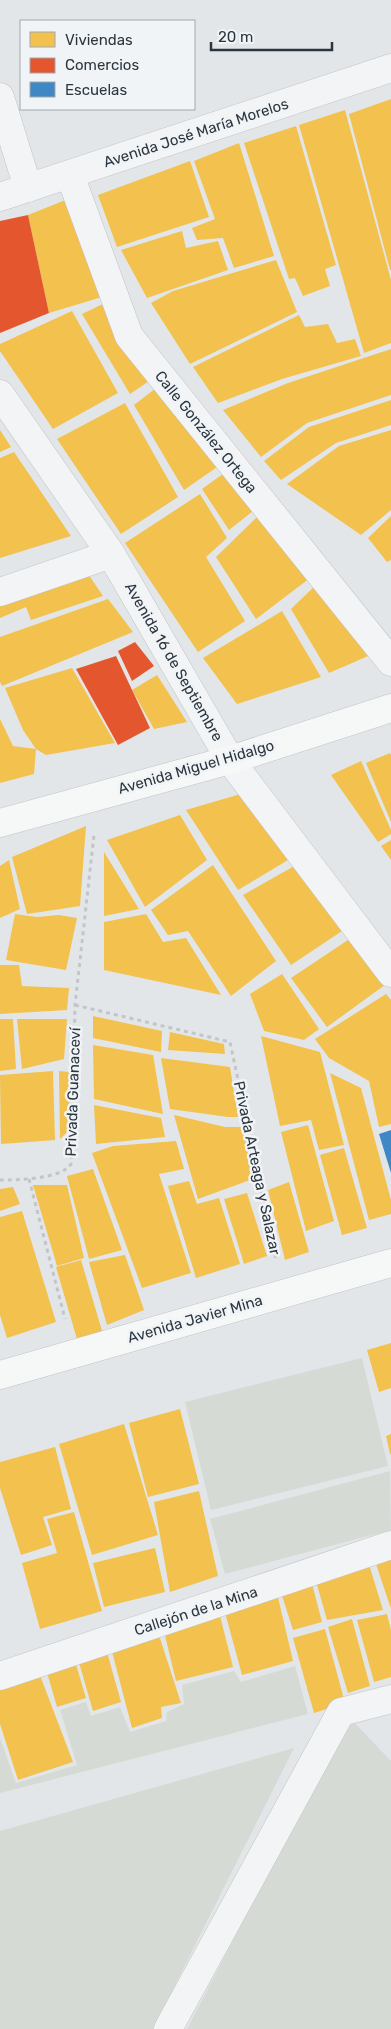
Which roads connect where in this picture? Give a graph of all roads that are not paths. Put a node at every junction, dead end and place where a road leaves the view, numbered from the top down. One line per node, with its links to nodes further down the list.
1 (391, 68): 3 (street, Avenida José María Morelos)
2 (0, 96): 4 (street)
3 (70, 175): 4 (street, Avenida José María Morelos); 9 (street, Calle González Ortega)
4 (28, 188): 5 (street, Avenida José María Morelos)
5 (0, 197)
6 (0, 394): 7 (street, Avenida 16 de Septiembre)
7 (111, 554): 8 (street); 11 (street, Avenida 16 de Septiembre)
8 (0, 592)
9 (391, 662)
10 (391, 708): 11 (main road, Avenida Miguel Hidalgo)
11 (230, 760): 12 (main road, Avenida Miguel Hidalgo); 13 (street, Avenida 16 de Septiembre)
12 (0, 823)
13 (391, 972)
14 (391, 1263): 15 (main road, Avenida Javier Mina)
15 (0, 1375)
16 (391, 1546): 17 (street, Callejón de la Mina)
17 (0, 1676)
18 (391, 1700): 19 (street)
19 (168, 2029)

